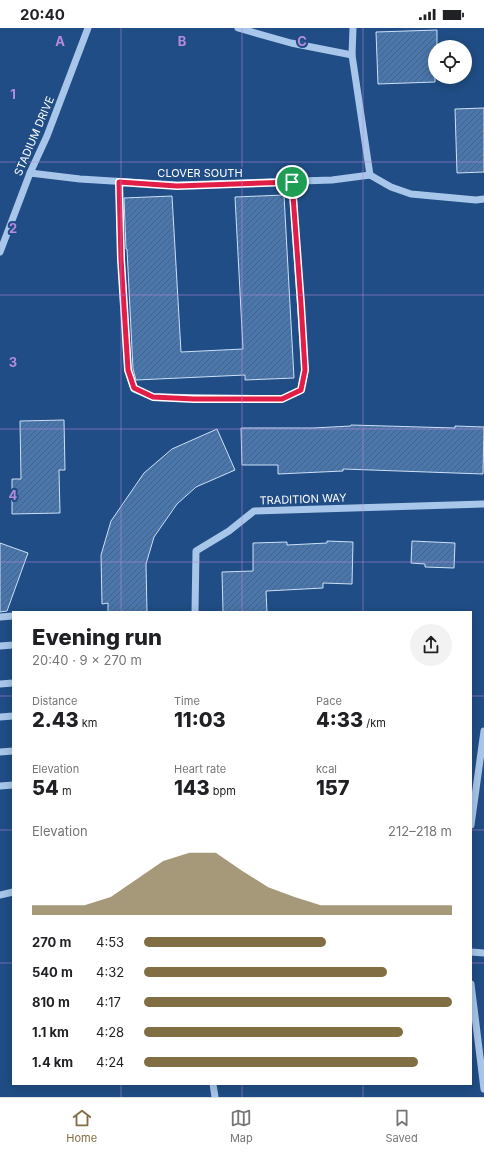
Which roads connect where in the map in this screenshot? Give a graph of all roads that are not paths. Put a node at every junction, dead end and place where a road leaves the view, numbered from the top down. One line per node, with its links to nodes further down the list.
1 (88, 28): 5 (street, STADIUM DRIVE)
2 (238, 28): 4 (street)
3 (352, 28): 4 (street)
4 (352, 55): 6 (street)
5 (30, 173): 7 (street, CLOVER SOUTH); 10 (street, STADIUM DRIVE)
6 (370, 175): 8 (street, CLOVER SOUTH); 9 (street)
7 (119, 182): 8 (street, CLOVER SOUTH); 8 (street)
8 (292, 182)
9 (484, 199)
10 (3, 233): 11 (street, STADIUM DRIVE)
11 (0, 252)
12 (484, 504): 13 (street, TRADITION WAY)
13 (195, 611)
14 (12, 616): 15 (street)
15 (0, 617)
16 (12, 645): 17 (street)
17 (0, 646)
18 (12, 683): 19 (street)
19 (0, 684)
20 (12, 716): 21 (street)
21 (0, 717)
22 (484, 731): 27 (street)
23 (12, 751): 24 (street)
24 (0, 752)
25 (12, 785): 26 (street)
26 (0, 786)
27 (472, 818)
28 (12, 892): 29 (street)
29 (0, 895)
30 (472, 952): 31 (street)
31 (484, 953)
32 (472, 992): 34 (street)
33 (213, 1085): 35 (street)
34 (484, 1089)
35 (215, 1097)

